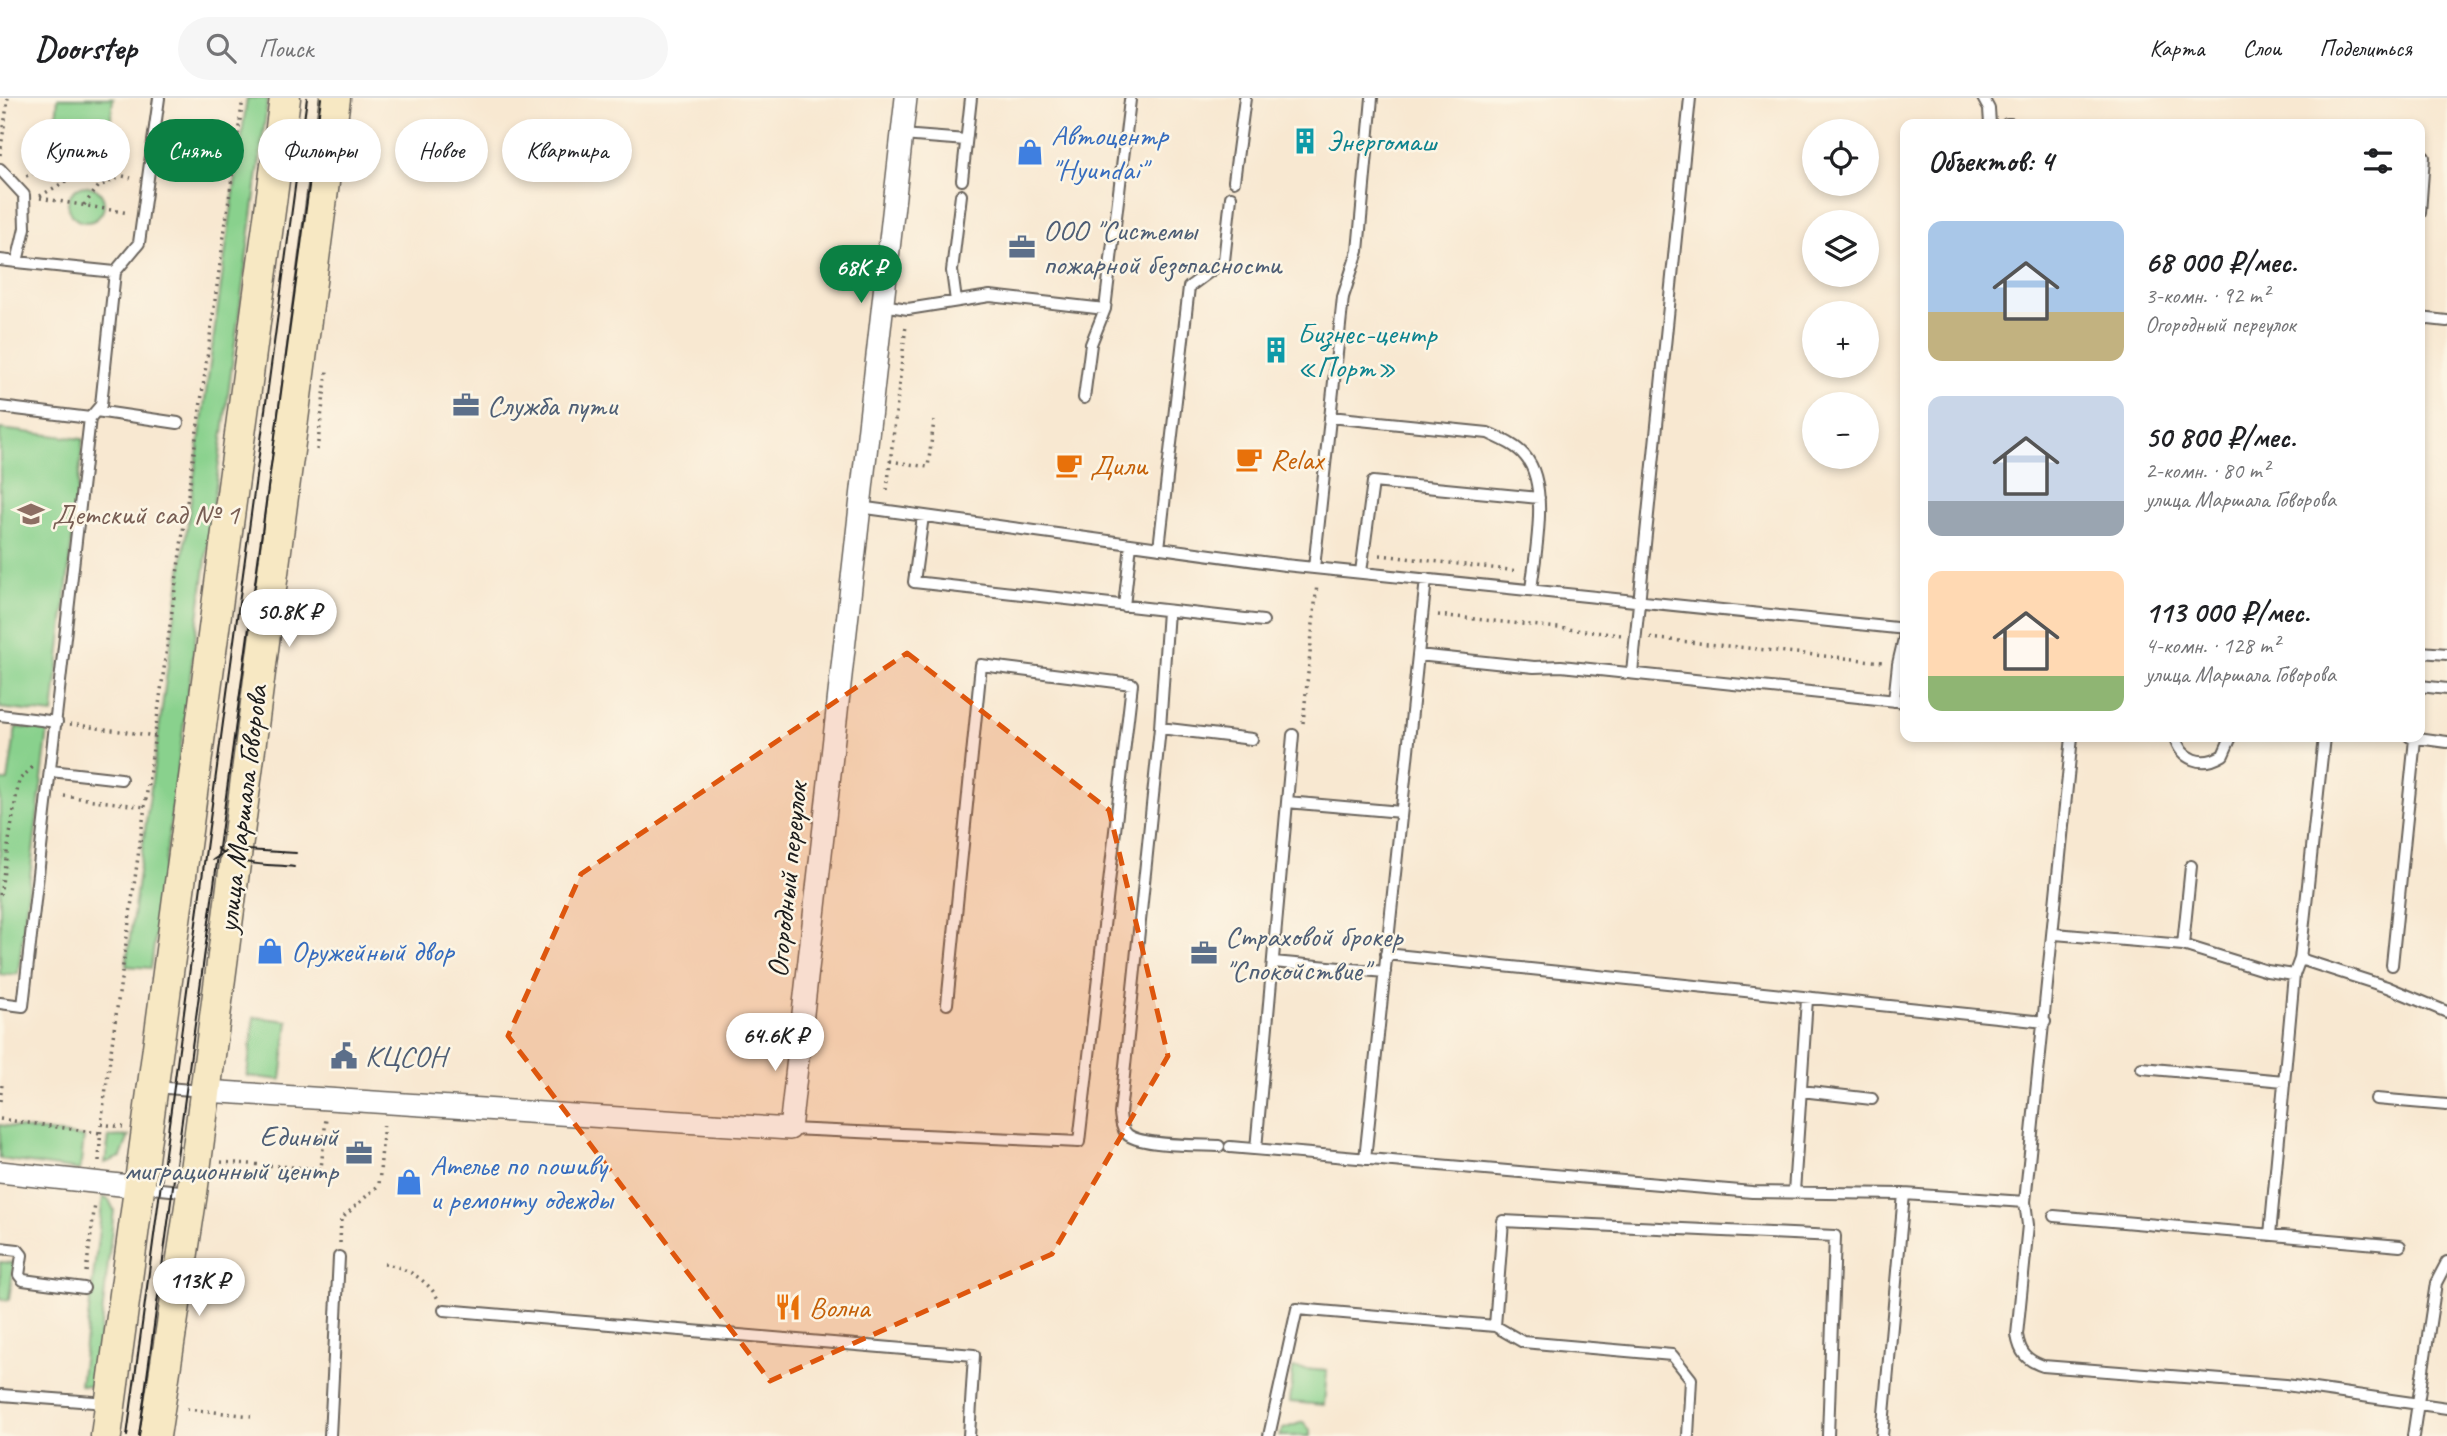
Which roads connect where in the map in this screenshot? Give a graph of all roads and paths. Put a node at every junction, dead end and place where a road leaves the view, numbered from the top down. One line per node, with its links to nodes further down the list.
1 (8, 98): 17 (path)
2 (159, 98): 13 (lane)
3 (243, 98): 74 (path)
4 (285, 98): 108 (main road, улица Маршала Говорова)
5 (335, 98): 109 (main road, улица Маршала Говорова)
6 (906, 98): 15 (street, Огородный переулок)
7 (971, 98): 16 (lane)
8 (1245, 98): 22 (lane)
9 (1372, 98): 41 (lane)
10 (1690, 98): 54 (lane)
11 (1983, 98): 14 (lane)
12 (1130, 100): 35 (lane)
13 (156, 119)
14 (1990, 119)
15 (902, 135): 16 (lane); 34 (street, Огородный переулок)
16 (966, 140): 20 (lane)
17 (0, 157)
18 (0, 169): 21 (lane)
19 (21, 177): 21 (path)
20 (962, 180)
21 (11, 181): 31 (lane)
22 (1234, 181)
23 (64, 182): 28 (path)
24 (109, 182): 28 (path)
25 (147, 182): 29 (lane)
26 (961, 195): 33 (lane)
27 (1231, 197): 49 (lane)
28 (83, 206): 29 (path)
29 (142, 216): 32 (lane)
30 (0, 260): 31 (lane)
31 (17, 262): 32 (lane)
32 (116, 272): 40 (lane)
33 (956, 301): 34 (lane); 35 (lane)
34 (882, 305): 46 (street, Огородный переулок)
35 (1105, 309): 38 (lane)
36 (2425, 319): 37 (lane)
37 (2447, 321)
38 (1084, 398)
39 (0, 407): 40 (lane)
40 (93, 415): 43 (lane); 71 (lane)
41 (1330, 416): 45 (lane); 50 (lane)
42 (934, 421): 44 (path)
43 (178, 423)
44 (890, 461)
45 (1539, 498): 51 (lane); 53 (lane)
46 (858, 507): 47 (lane); 120 (street, Огородный переулок)
47 (923, 516): 48 (lane); 55 (lane)
48 (1131, 544): 49 (lane); 55 (lane)
49 (1159, 548): 50 (lane)
50 (1316, 568): 51 (lane); 73 (path)
51 (1361, 572): 52 (lane)
52 (1426, 579): 53 (lane); 57 (lane)
53 (1531, 590): 54 (lane)
54 (1640, 601): 59 (lane); 60 (lane)
55 (1124, 606): 56 (lane)
56 (1168, 611): 58 (lane); 72 (lane)
57 (1422, 613): 60 (path); 63 (lane)
58 (1263, 621)
59 (1900, 628)
60 (1635, 637): 65 (path); 66 (lane)
61 (2425, 652): 62 (lane)
62 (2447, 654)
63 (1418, 655): 66 (lane); 89 (lane)
64 (1900, 655): 65 (lane)
65 (1898, 664): 69 (lane)
66 (1632, 673): 69 (lane)
67 (2425, 687): 68 (lane)
68 (2447, 689)
69 (1900, 701)
70 (0, 715): 71 (lane)
71 (57, 722): 74 (path); 84 (lane)
72 (1160, 728): 75 (lane); 122 (lane)
73 (1293, 735): 87 (lane)
74 (155, 736): 88 (path)
75 (1252, 739)
76 (2425, 739): 82 (lane)
77 (2073, 742): 92 (lane)
78 (2177, 742): 79 (lane)
79 (2228, 742)
80 (2323, 742): 95 (lane)
81 (2412, 742): 97 (lane)
82 (2447, 742)
83 (42, 758): 91 (path)
84 (51, 771): 85 (lane); 86 (lane)
85 (121, 779)
86 (48, 794): 88 (path); 101 (lane)
87 (1287, 802): 89 (lane); 96 (lane)
88 (145, 807): 118 (path)
89 (1401, 812): 94 (lane)
90 (2191, 866): 93 (lane)
91 (0, 895)
92 (2055, 934): 93 (lane); 104 (lane)
93 (2183, 945): 99 (lane)
94 (1387, 954): 98 (lane); 100 (lane)
95 (2300, 959): 99 (lane); 103 (lane)
96 (1273, 962): 98 (lane); 122 (lane)
97 (2392, 965)
98 (1385, 972): 123 (lane)
99 (2294, 975): 106 (lane)
100 (1807, 999): 104 (lane); 110 (lane)
101 (0, 1003)
102 (947, 1004): 120 (lane)
103 (2447, 1012)
104 (2045, 1022): 132 (lane)
105 (2142, 1068): 106 (lane)
106 (2284, 1081): 134 (lane)
107 (2, 1084): 113 (path)
108 (153, 1087): 109 (lane); 127 (main road, улица Маршала Говорова)
109 (205, 1091): 120 (street); 128 (main road, улица Маршала Говорова)
110 (1801, 1091): 111 (lane); 129 (lane)
111 (1872, 1099)
112 (2376, 1099): 114 (lane)
113 (0, 1101)
114 (2447, 1105)
115 (326, 1112): 124 (path)
116 (384, 1116): 137 (path)
117 (0, 1119): 121 (path)
118 (101, 1124): 119 (path); 121 (path)
119 (132, 1128)
120 (790, 1129)
121 (100, 1133): 125 (path)
122 (1256, 1149): 123 (lane)
123 (1365, 1158): 129 (lane)
124 (221, 1162)
125 (99, 1169)
126 (0, 1172): 127 (street)
127 (139, 1187): 128 (lane); 144 (main road, улица Маршала Говорова)
128 (192, 1192): 150 (main road, улица Маршала Говорова)
129 (1794, 1192): 131 (lane)
130 (97, 1194): 140 (path)
131 (1904, 1194): 132 (lane); 156 (lane)
132 (2025, 1202): 145 (lane)
133 (2054, 1216): 134 (lane)
134 (2270, 1236): 135 (lane)
135 (2400, 1246)
136 (0, 1248): 140 (lane)
137 (339, 1257): 151 (lane)
138 (2447, 1262): 145 (lane)
139 (384, 1264): 141 (path)
140 (84, 1289)
141 (444, 1310): 152 (lane)
142 (1495, 1326): 153 (lane); 154 (lane); 155 (lane)
143 (1, 1395): 144 (lane)
144 (110, 1403): 149 (main road, улица Маршала Говорова)
145 (2416, 1405): 146 (lane); 157 (lane)
146 (2447, 1408)
147 (187, 1409): 148 (path)
148 (251, 1416)
149 (106, 1436)
150 (155, 1436)
151 (330, 1436)
152 (969, 1436)
153 (1269, 1436)
154 (1688, 1436)
155 (1829, 1436)
156 (1882, 1436)
157 (2413, 1436)

